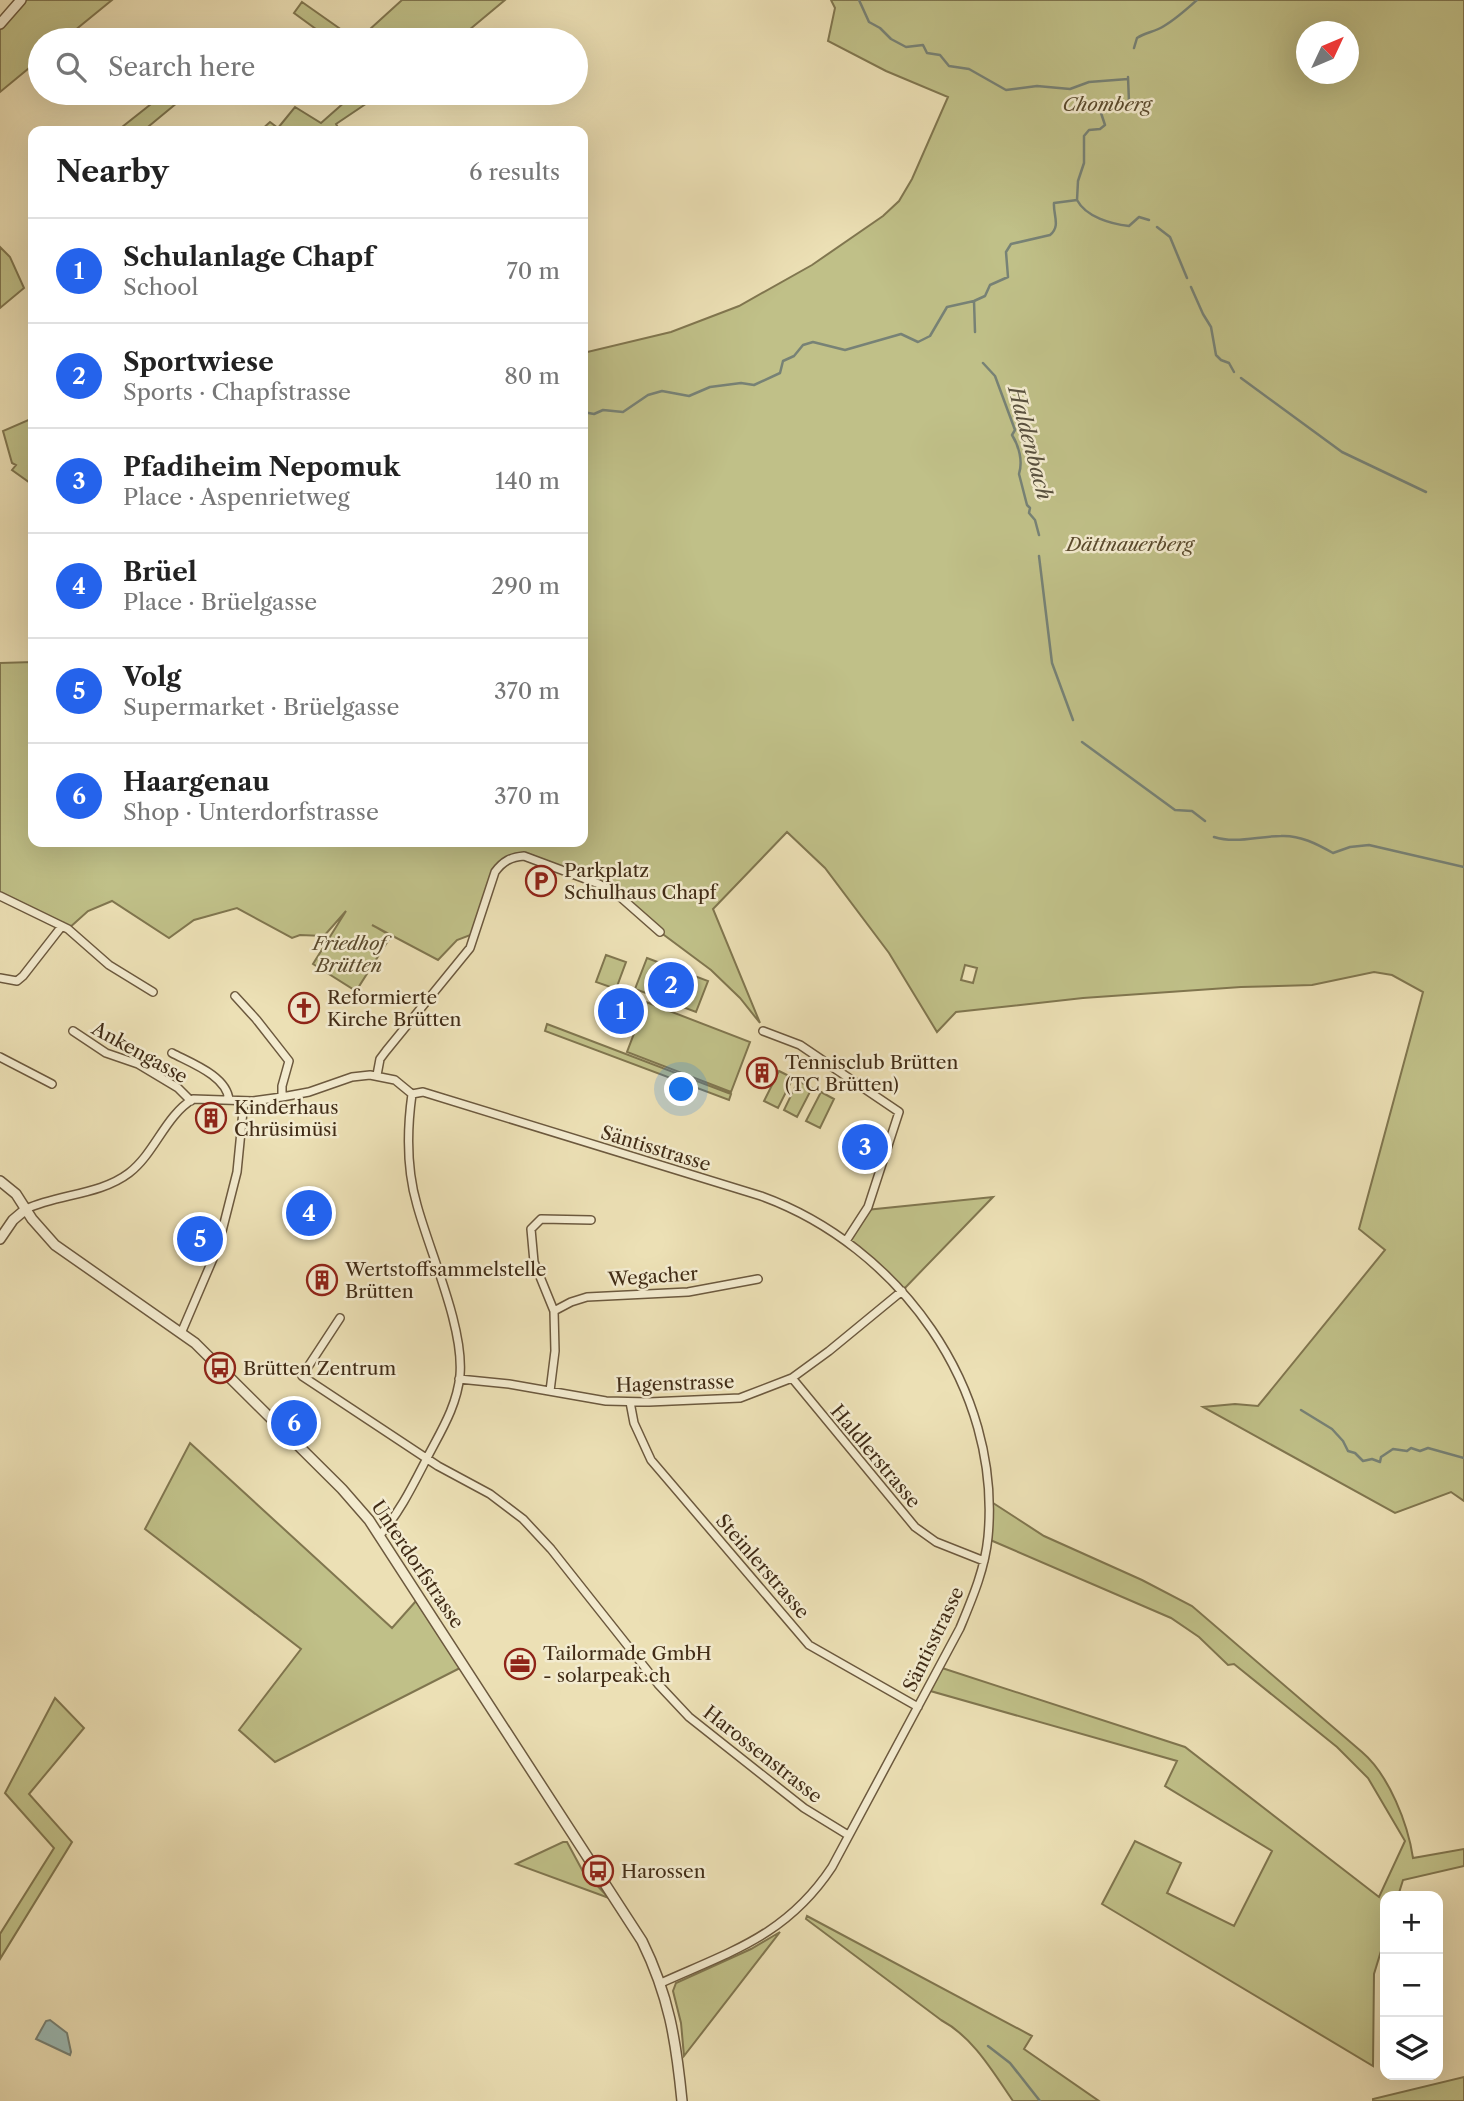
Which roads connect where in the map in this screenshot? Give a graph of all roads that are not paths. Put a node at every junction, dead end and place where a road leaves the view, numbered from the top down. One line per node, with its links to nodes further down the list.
1 (21, 0): 2 (street)
2 (0, 24)
3 (0, 896): 4 (street)
4 (65, 928): 6 (street); 7 (street)
5 (660, 932): 13 (street)
6 (0, 978)
7 (153, 992)
8 (235, 996): 16 (street)
9 (73, 1031): 18 (street, Ankengasse)
10 (764, 1031): 24 (street)
11 (172, 1053): 17 (street)
12 (0, 1057): 14 (street)
13 (377, 1075): 15 (street, Säntisstrasse); 16 (street)
14 (52, 1084)
15 (412, 1094): 24 (street, Säntisstrasse); 31 (street)
16 (282, 1097): 19 (street)
17 (229, 1100): 18 (street); 19 (street)
18 (191, 1101): 21 (street)
19 (244, 1101): 29 (street)
20 (0, 1181): 21 (street, Unterdorfstrasse)
21 (26, 1209): 23 (street); 29 (street, Unterdorfstrasse)
22 (591, 1220): 27 (street)
23 (0, 1239)
24 (846, 1241): 26 (street, Säntisstrasse)
25 (758, 1279): 27 (street, Wegacher)
26 (902, 1291): 30 (street, Hagenstrasse); 36 (street, Säntisstrasse)
27 (554, 1311): 32 (street)
28 (340, 1318): 34 (street, Harossenstrasse)
29 (182, 1331): 35 (street, Unterdorfstrasse)
30 (792, 1378): 33 (street, Hagenstrasse); 36 (street, Haldlerstrasse)
31 (459, 1379): 32 (street, Hagenstrasse); 34 (street)
32 (550, 1391): 33 (street, Hagenstrasse)
33 (630, 1402): 37 (street, Steinlerstrasse)
34 (427, 1458): 35 (street); 38 (street, Harossenstrasse)
35 (380, 1535): 39 (street, Unterdorfstrasse)
36 (984, 1561): 37 (street, Säntisstrasse)
37 (918, 1706): 38 (street, Säntisstrasse)
38 (848, 1835): 39 (street, Säntisstrasse)
39 (661, 1983): 40 (street, Unterdorfstrasse)
40 (681, 2101)

